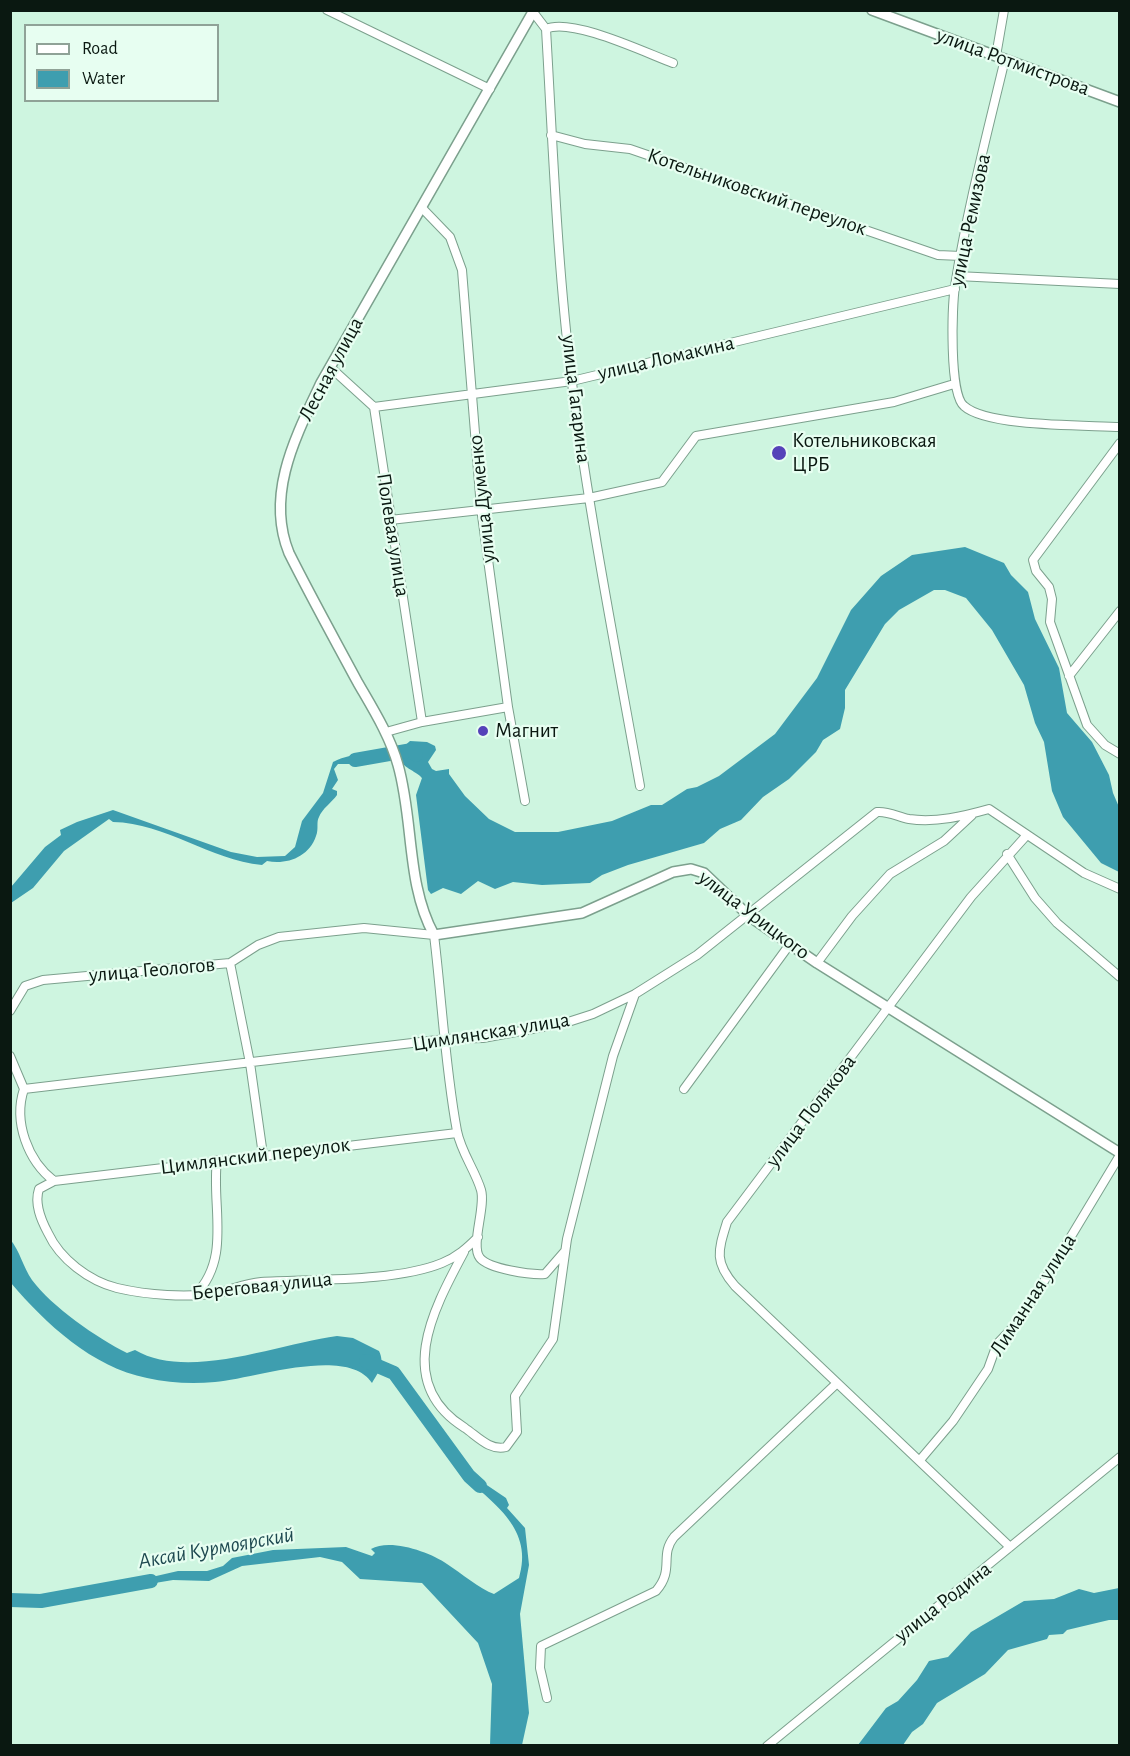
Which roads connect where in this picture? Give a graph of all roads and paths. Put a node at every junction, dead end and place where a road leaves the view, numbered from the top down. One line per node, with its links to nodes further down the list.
1 (327, 10): 8 (street)
2 (872, 10): 6 (street, улица Ротмистрова)
3 (1004, 10): 6 (street, улица Ремизова)
4 (533, 11): 5 (street); 8 (street, Лесная улица)
5 (546, 29): 7 (street); 10 (street, улица Гагарина)
6 (1001, 57): 9 (street, улица Ротмистрова); 12 (street, улица Ремизова)
7 (673, 63)
8 (490, 89): 11 (street, Лесная улица)
9 (1119, 102)
10 (551, 135): 12 (street, Котельниковский переулок); 17 (street, улица Гагарина)
11 (422, 208): 16 (street, Лесная улица); 19 (street, улица Думенко)
12 (962, 256): 13 (street, улица Ремизова)
13 (957, 276): 14 (street); 15 (street, улица Ремизова)
14 (1119, 284)
15 (955, 289): 17 (street, улица Ломакина); 18 (street, улица Ремизова)
16 (330, 367): 20 (street); 30 (street, Лесная улица)
17 (572, 381): 19 (street, улица Ломакина); 23 (street, улица Гагарина)
18 (954, 384): 21 (street); 23 (street)
19 (472, 395): 20 (street, улица Ломакина); 24 (street, улица Думенко)
20 (374, 406): 25 (street, Полевая улица)
21 (1119, 427)
22 (1119, 443): 27 (street)
23 (589, 498): 24 (street); 32 (street, улица Гагарина)
24 (481, 508): 25 (street); 28 (street, улица Думенко)
25 (390, 520): 29 (street, Полевая улица)
26 (1119, 611): 27 (street)
27 (1069, 676): 31 (street)
28 (508, 707): 29 (street); 33 (street, улица Думенко)
29 (422, 722): 30 (street)
30 (386, 732): 39 (street, Лесная улица)
31 (1119, 754)
32 (640, 786)
33 (525, 801)
34 (972, 815): 35 (street, Цимлянская улица); 38 (street, Цимлянская улица); 42 (street)
35 (1026, 836): 36 (street, улица Полякова); 37 (street, Цимлянская улица)
36 (1007, 854): 43 (street); 45 (street, улица Полякова)
37 (1119, 889)
38 (749, 916): 39 (street, улица Урицкого); 40 (street, улица Урицкого); 44 (street, Цимлянская улица)
39 (434, 935): 41 (street, улица Геологов); 47 (street)
40 (790, 944): 42 (street, улица Урицкого); 51 (street)
41 (230, 963): 46 (street, улица Геологов); 49 (street)
42 (817, 963): 45 (street, улица Урицкого)
43 (1119, 977)
44 (635, 994): 47 (street, Цимлянская улица); 59 (street)
45 (888, 1009): 53 (street, улица Урицкого); 61 (street, улица Полякова)
46 (10, 1011)
47 (446, 1039): 49 (street, Цимлянская улица); 52 (street)
48 (10, 1056): 50 (street)
49 (250, 1063): 50 (street, Цимлянская улица); 54 (street)
50 (24, 1089): 56 (street)
51 (684, 1089)
52 (457, 1133): 54 (street, Цимлянский переулок); 57 (street)
53 (1119, 1154): 63 (street, Лиманная улица)
54 (263, 1155): 55 (street, Цимлянский переулок)
55 (217, 1160): 56 (street, Цимлянский переулок); 60 (street)
56 (54, 1181): 60 (street, Береговая улица)
57 (478, 1237): 58 (street, Береговая улица); 59 (street)
58 (465, 1251): 59 (street); 60 (street, Береговая улица)
59 (565, 1251)
60 (195, 1295)
61 (836, 1384): 63 (street, улица Полякова); 65 (street)
62 (1119, 1457): 64 (street, улица Родина)
63 (920, 1460): 64 (street, улица Полякова)
64 (1010, 1547): 66 (street, улица Родина)
65 (546, 1698)
66 (767, 1746)

